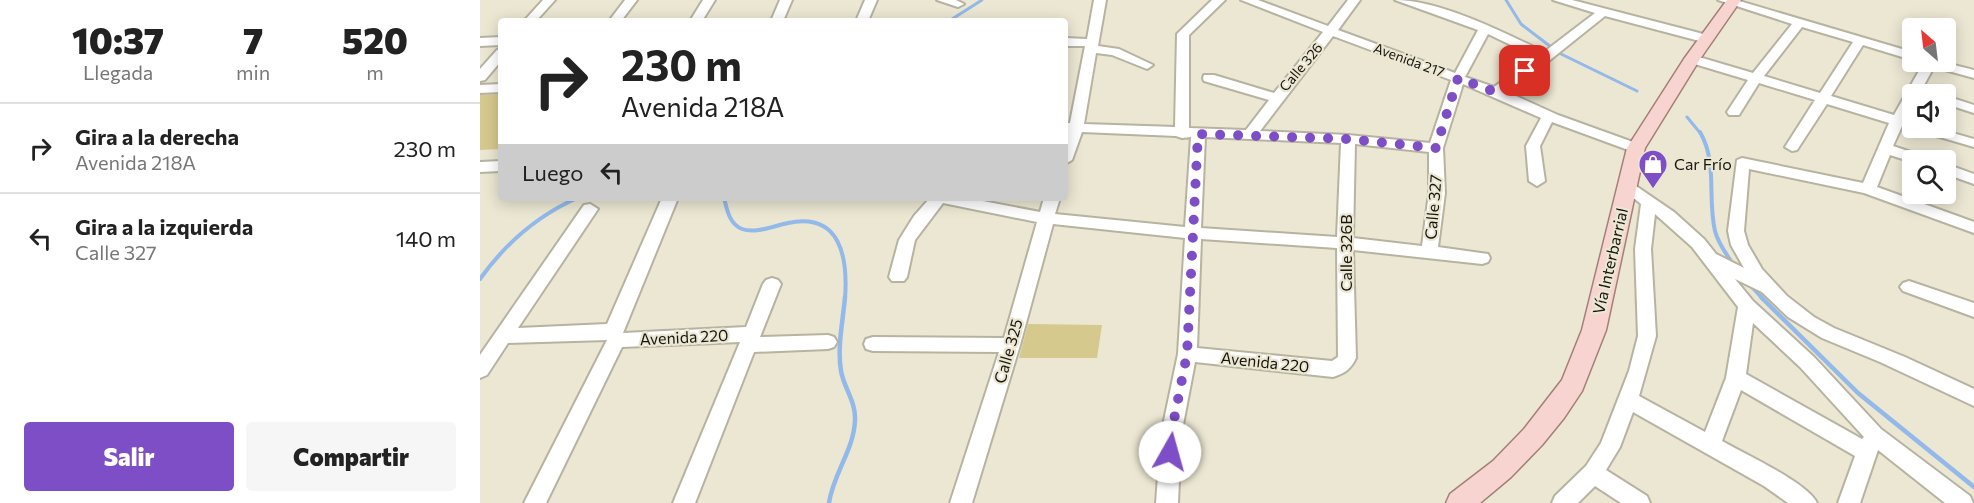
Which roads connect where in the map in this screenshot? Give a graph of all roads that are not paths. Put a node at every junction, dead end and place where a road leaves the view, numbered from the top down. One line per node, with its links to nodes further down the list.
1 (549, 0): 16 (street)
2 (631, 0): 17 (street)
3 (709, 0): 18 (street)
4 (786, 0): 19 (street)
5 (871, 0): 20 (street)
6 (943, 0): 14 (street)
7 (1100, 0): 29 (street)
8 (1219, 0): 54 (street)
9 (1247, 0): 23 (street, Avenida 217)
10 (1354, 0): 23 (street, Calle 326)
11 (1401, 0): 22 (street)
12 (1559, 0): 15 (street)
13 (1730, 1): 21 (street); 24 (main road, Vía Interbarrial)
14 (958, 4)
15 (1603, 12): 24 (street); 32 (street)
16 (533, 18)
17 (617, 18)
18 (698, 18)
19 (778, 18)
20 (862, 18)
21 (1798, 23): 26 (street); 40 (street)
22 (1485, 28): 32 (street); 39 (street, Calle 327)
23 (1332, 31): 39 (street, Avenida 217); 44 (street, Calle 326)
24 (1707, 39): 33 (main road, Vía Interbarrial)
25 (498, 41): 27 (street)
26 (1860, 41): 30 (street); 45 (street)
27 (480, 42)
28 (1068, 42): 29 (street)
29 (1091, 46): 34 (street); 53 (street)
30 (1902, 53)
31 (498, 56): 37 (street)
32 (1547, 56): 43 (street)
33 (1692, 60): 40 (street); 62 (main road, Vía Interbarrial)
34 (1147, 64)
35 (1956, 69): 36 (street)
36 (1974, 74)
37 (480, 77)
38 (1209, 78): 44 (street)
39 (1458, 78): 43 (street, Avenida 217); 61 (street, Calle 327)
40 (1755, 79): 45 (street); 48 (street)
41 (498, 88): 42 (street)
42 (480, 89)
43 (1495, 92): 50 (street, Avenida 217)
44 (1275, 98): 55 (street, Calle 326)
45 (1824, 100): 51 (street); 60 (street)
46 (1956, 103): 47 (street)
47 (1974, 109)
48 (1734, 111)
49 (1902, 115): 51 (street)
50 (1549, 116): 62 (street, Avenida 217); 69 (street)
51 (1897, 121): 52 (street); 63 (street)
52 (1902, 122)
53 (1071, 128): 54 (street); 59 (street)
54 (1190, 134): 55 (street); 80 (street)
55 (1250, 135): 57 (street)
56 (1956, 138): 58 (street)
57 (1348, 139): 61 (street); 81 (street, Calle 326B)
58 (1974, 143)
59 (1068, 144)
60 (1792, 147)
61 (1436, 148): 82 (street, Calle 327)
62 (1636, 148): 70 (main road, Vía Interbarrial)
63 (1884, 148): 64 (street); 71 (street)
64 (1902, 154)
65 (498, 166): 66 (street)
66 (480, 167)
67 (1956, 173): 68 (street)
68 (1974, 179)
69 (1537, 181)
70 (1628, 187): 76 (street); 110 (main road, Vía Interbarrial)
71 (1868, 189): 79 (street); 88 (street)
72 (669, 201): 92 (street)
73 (937, 201): 85 (street)
74 (956, 201): 78 (street)
75 (1051, 201): 78 (street, Calle 325)
76 (1649, 202): 83 (street); 102 (street)
77 (590, 209): 91 (street)
78 (1045, 218): 80 (street); 96 (street, Calle 325)
79 (1974, 228)
80 (1193, 233): 81 (street); 97 (street)
81 (1345, 243): 82 (street); 98 (street, Calle 326B)
82 (1429, 251): 84 (street)
83 (1709, 257): 88 (street); 89 (street)
84 (1482, 258)
85 (898, 277)
86 (772, 284): 93 (street)
87 (1909, 287): 90 (street)
88 (1771, 290): 101 (street)
89 (1747, 306): 100 (street); 103 (street)
90 (1974, 310)
91 (503, 336): 92 (street, Avenida 220); 99 (street)
92 (614, 336): 93 (street, Avenida 220); 106 (street)
93 (750, 339): 94 (street, Avenida 220); 107 (street)
94 (828, 342)
95 (873, 344): 96 (street)
96 (1011, 345): 108 (street, Calle 325)
97 (1187, 354): 98 (street, Avenida 220); 109 (street)
98 (1342, 365)
99 (480, 370)
100 (1736, 378): 103 (street); 104 (street)
101 (1974, 399)
102 (1629, 400): 104 (street); 105 (street)
103 (1871, 443): 114 (street); 115 (street)
104 (1711, 444): 113 (street)
105 (1593, 474): 111 (street); 112 (street)
106 (535, 503)
107 (684, 503)
108 (961, 503)
109 (1167, 503)
110 (1460, 503)
111 (1563, 503)
112 (1639, 503)
113 (1806, 503)
114 (1849, 503)
115 (1962, 503)

